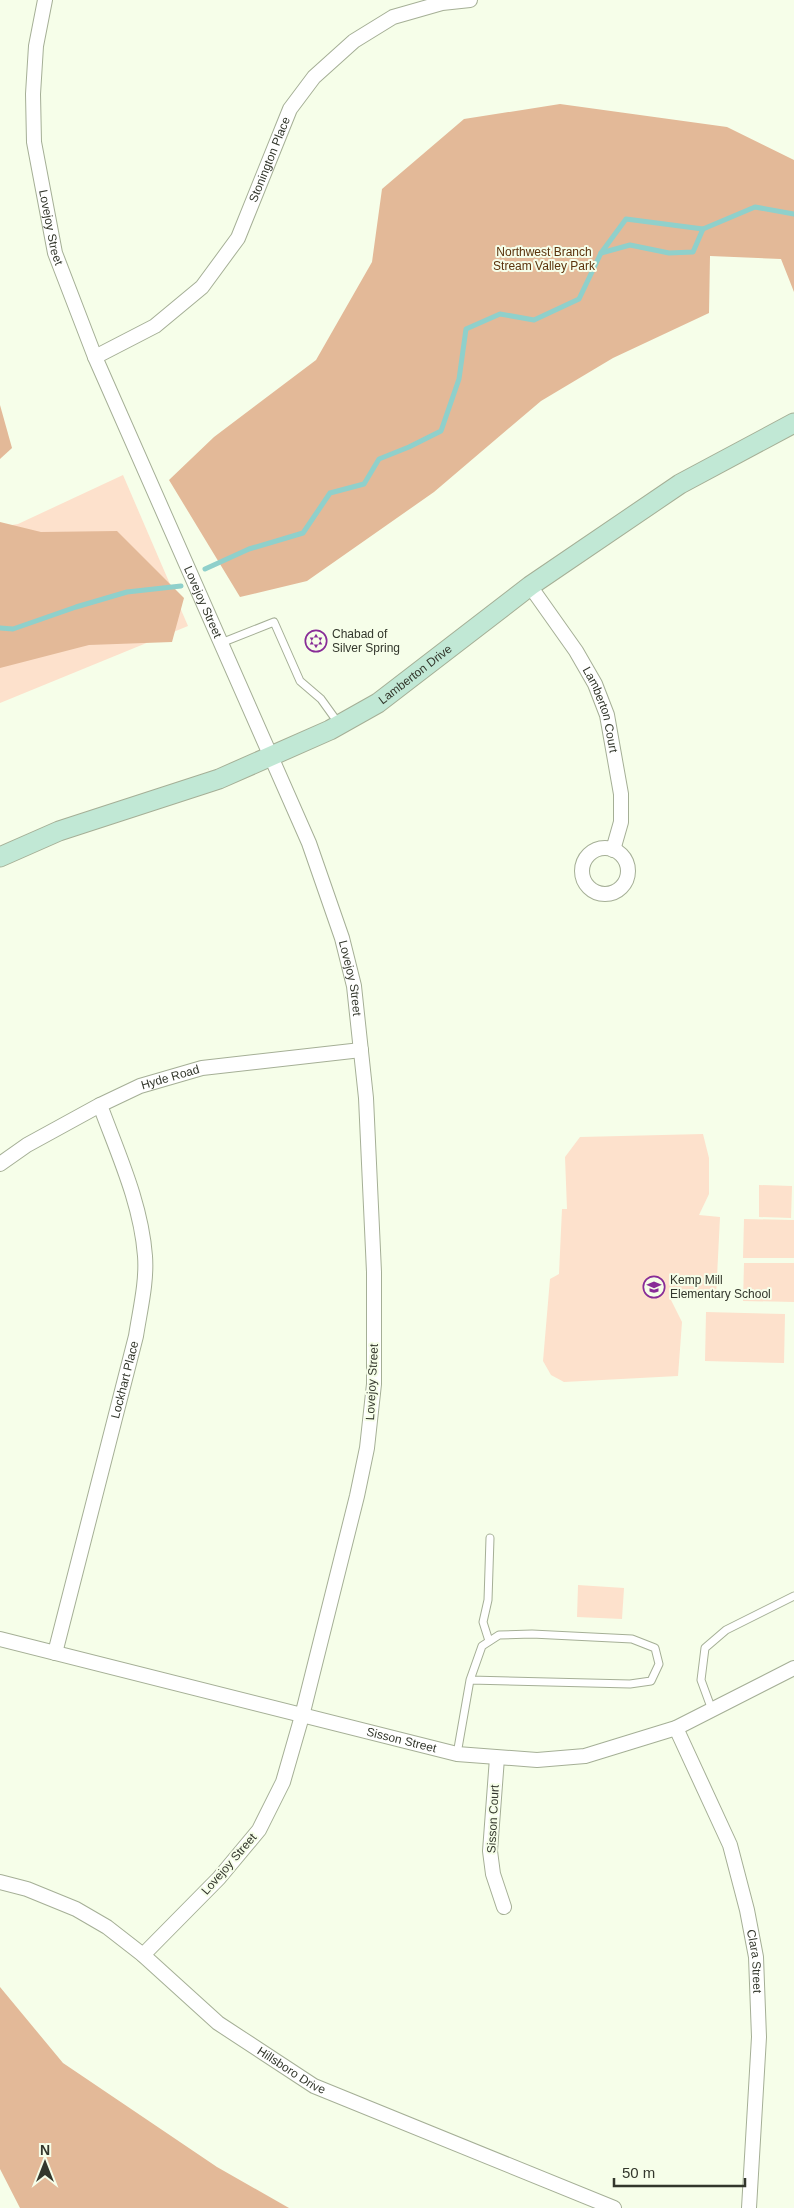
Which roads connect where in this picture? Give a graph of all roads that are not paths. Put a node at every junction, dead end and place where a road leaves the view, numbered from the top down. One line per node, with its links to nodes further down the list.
1 (45, 0): 3 (street, Lovejoy Street)
2 (470, 0): 3 (street, Stonington Place)
3 (95, 357): 6 (street, Lovejoy Street)
4 (794, 423): 5 (street, Lamberton Drive)
5 (530, 586): 7 (street, Lamberton Drive); 9 (street, Lamberton Court)
6 (221, 643): 7 (lane); 8 (street, Lovejoy Street)
7 (339, 724): 8 (street, Lamberton Drive)
8 (271, 757): 10 (street, Lamberton Drive); 11 (street, Lovejoy Street)
9 (613, 850)
10 (0, 857)
11 (361, 1050): 12 (street, Hyde Road); 22 (street, Lovejoy Street)
12 (100, 1105): 13 (street, Hyde Road); 18 (street, Lockhart Place)
13 (0, 1164)
14 (490, 1538): 17 (lane)
15 (794, 1596): 21 (lane)
16 (0, 1639): 18 (street, Sisson Street)
17 (489, 1642): 20 (lane); 20 (lane)
18 (55, 1653): 22 (street, Sisson Street)
19 (794, 1668): 21 (street, Sisson Street)
20 (470, 1680): 24 (lane)
21 (712, 1710): 23 (street, Sisson Street)
22 (302, 1716): 24 (street, Sisson Street); 28 (street, Lovejoy Street)
23 (676, 1728): 25 (street, Sisson Street); 30 (street, Clara Street)
24 (457, 1754): 25 (street, Sisson Street)
25 (497, 1758): 27 (street, Sisson Court)
26 (0, 1882): 28 (street, Hillsboro Drive)
27 (504, 1908)
28 (143, 1955): 29 (street, Hillsboro Drive)
29 (614, 2208)
30 (749, 2208)

